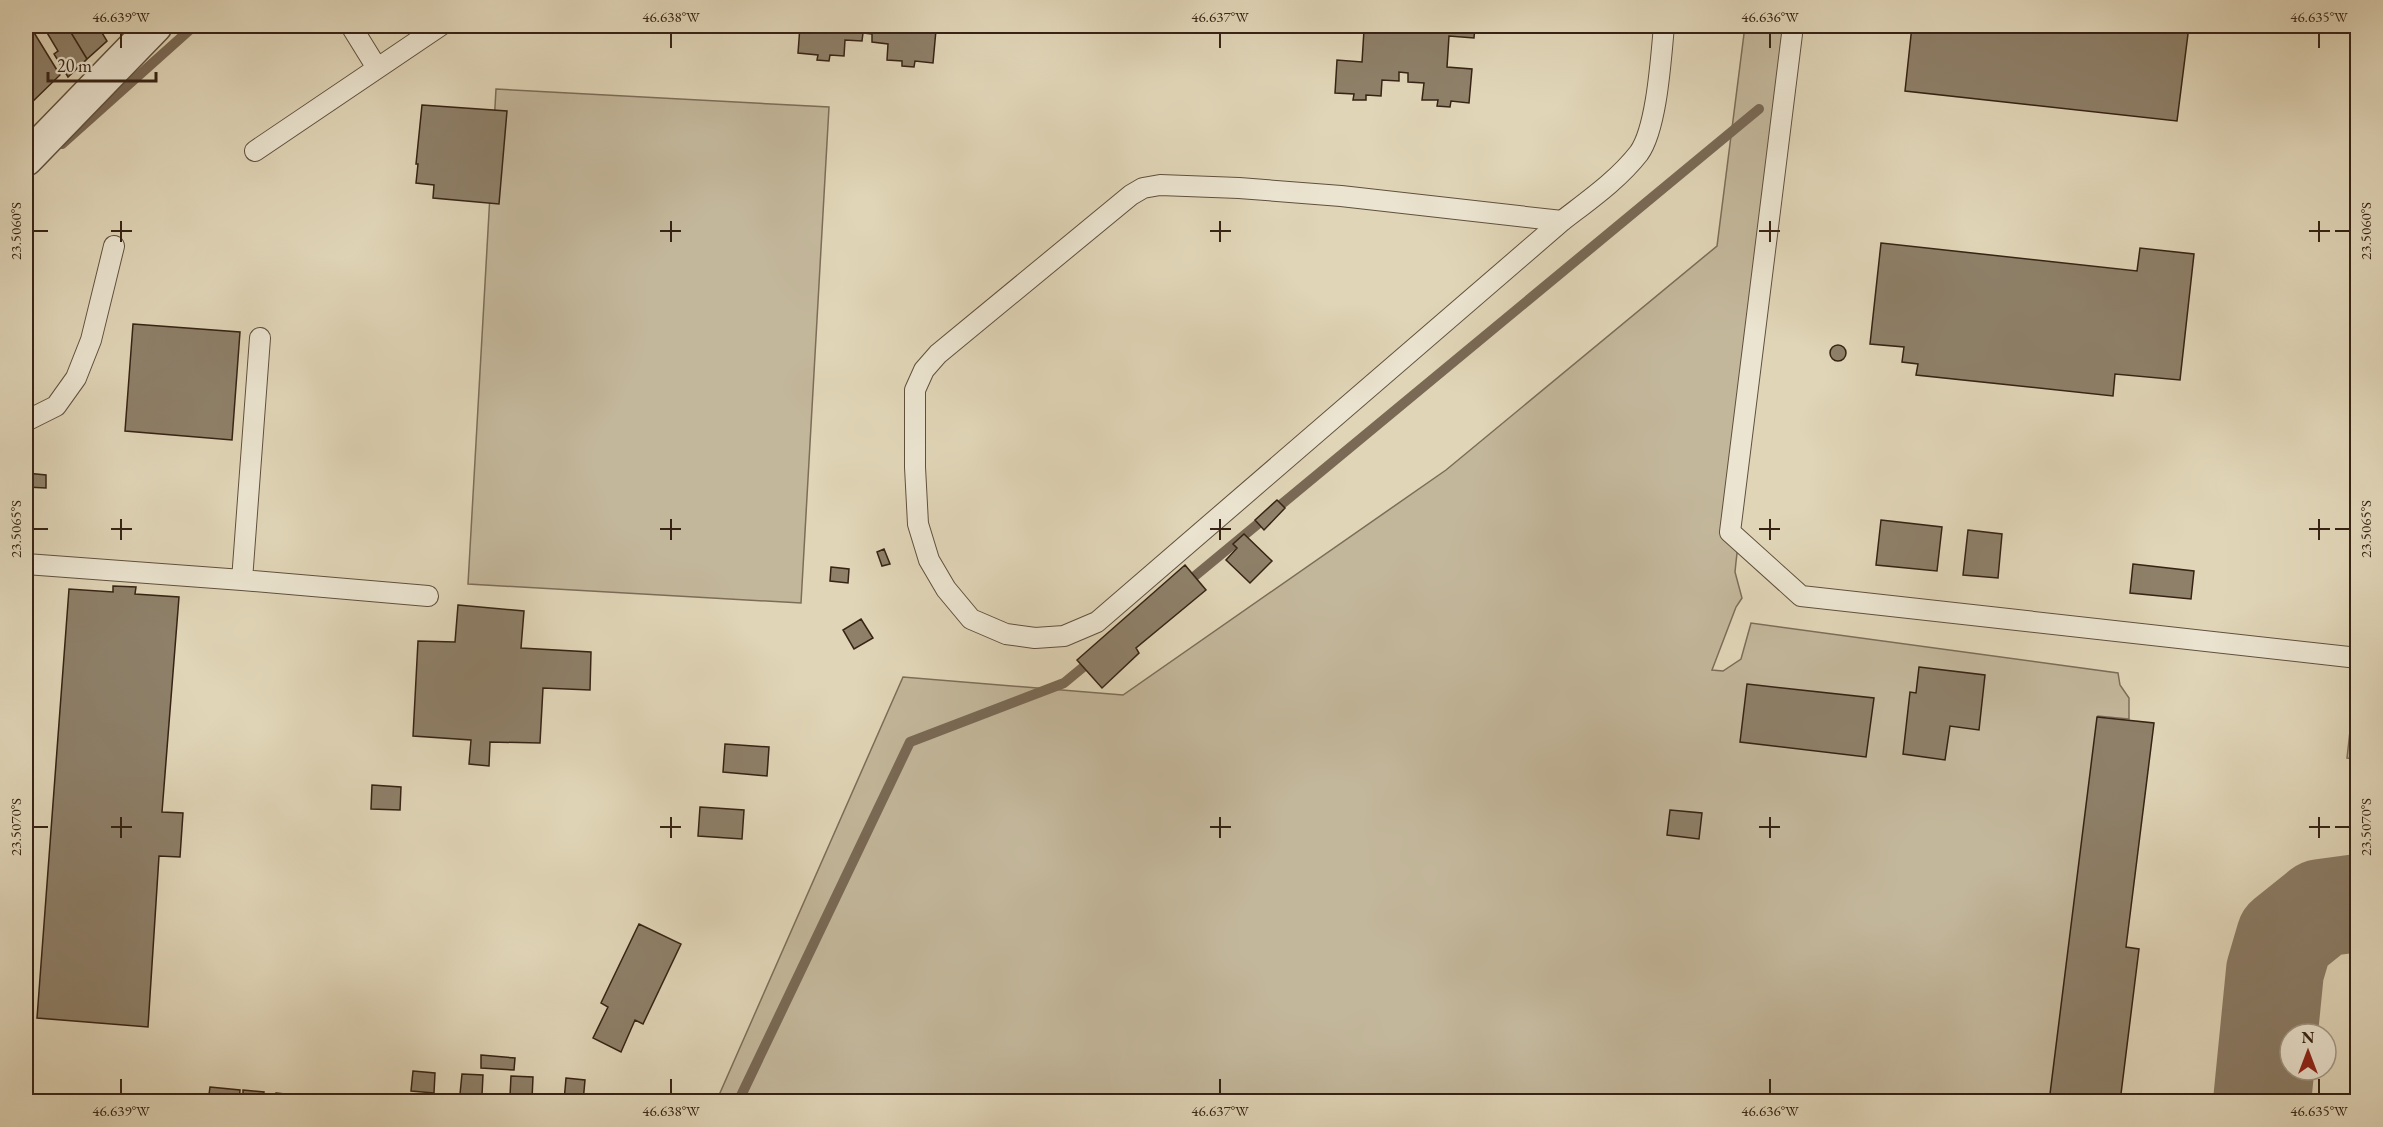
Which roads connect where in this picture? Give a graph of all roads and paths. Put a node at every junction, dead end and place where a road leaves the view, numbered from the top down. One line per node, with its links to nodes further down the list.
1 (155, 26): 8 (street)
2 (351, 26): 6 (lane)
3 (440, 26): 6 (lane)
4 (1664, 26): 9 (lane)
5 (1793, 26): 16 (lane)
6 (377, 68): 7 (lane)
7 (255, 151)
8 (26, 159)
9 (1562, 220): 9 (lane)
10 (114, 246): 12 (lane)
11 (260, 339): 14 (lane)
12 (26, 421)
13 (26, 564): 14 (lane)
14 (242, 580): 15 (lane)
15 (428, 596)
16 (2358, 658)

